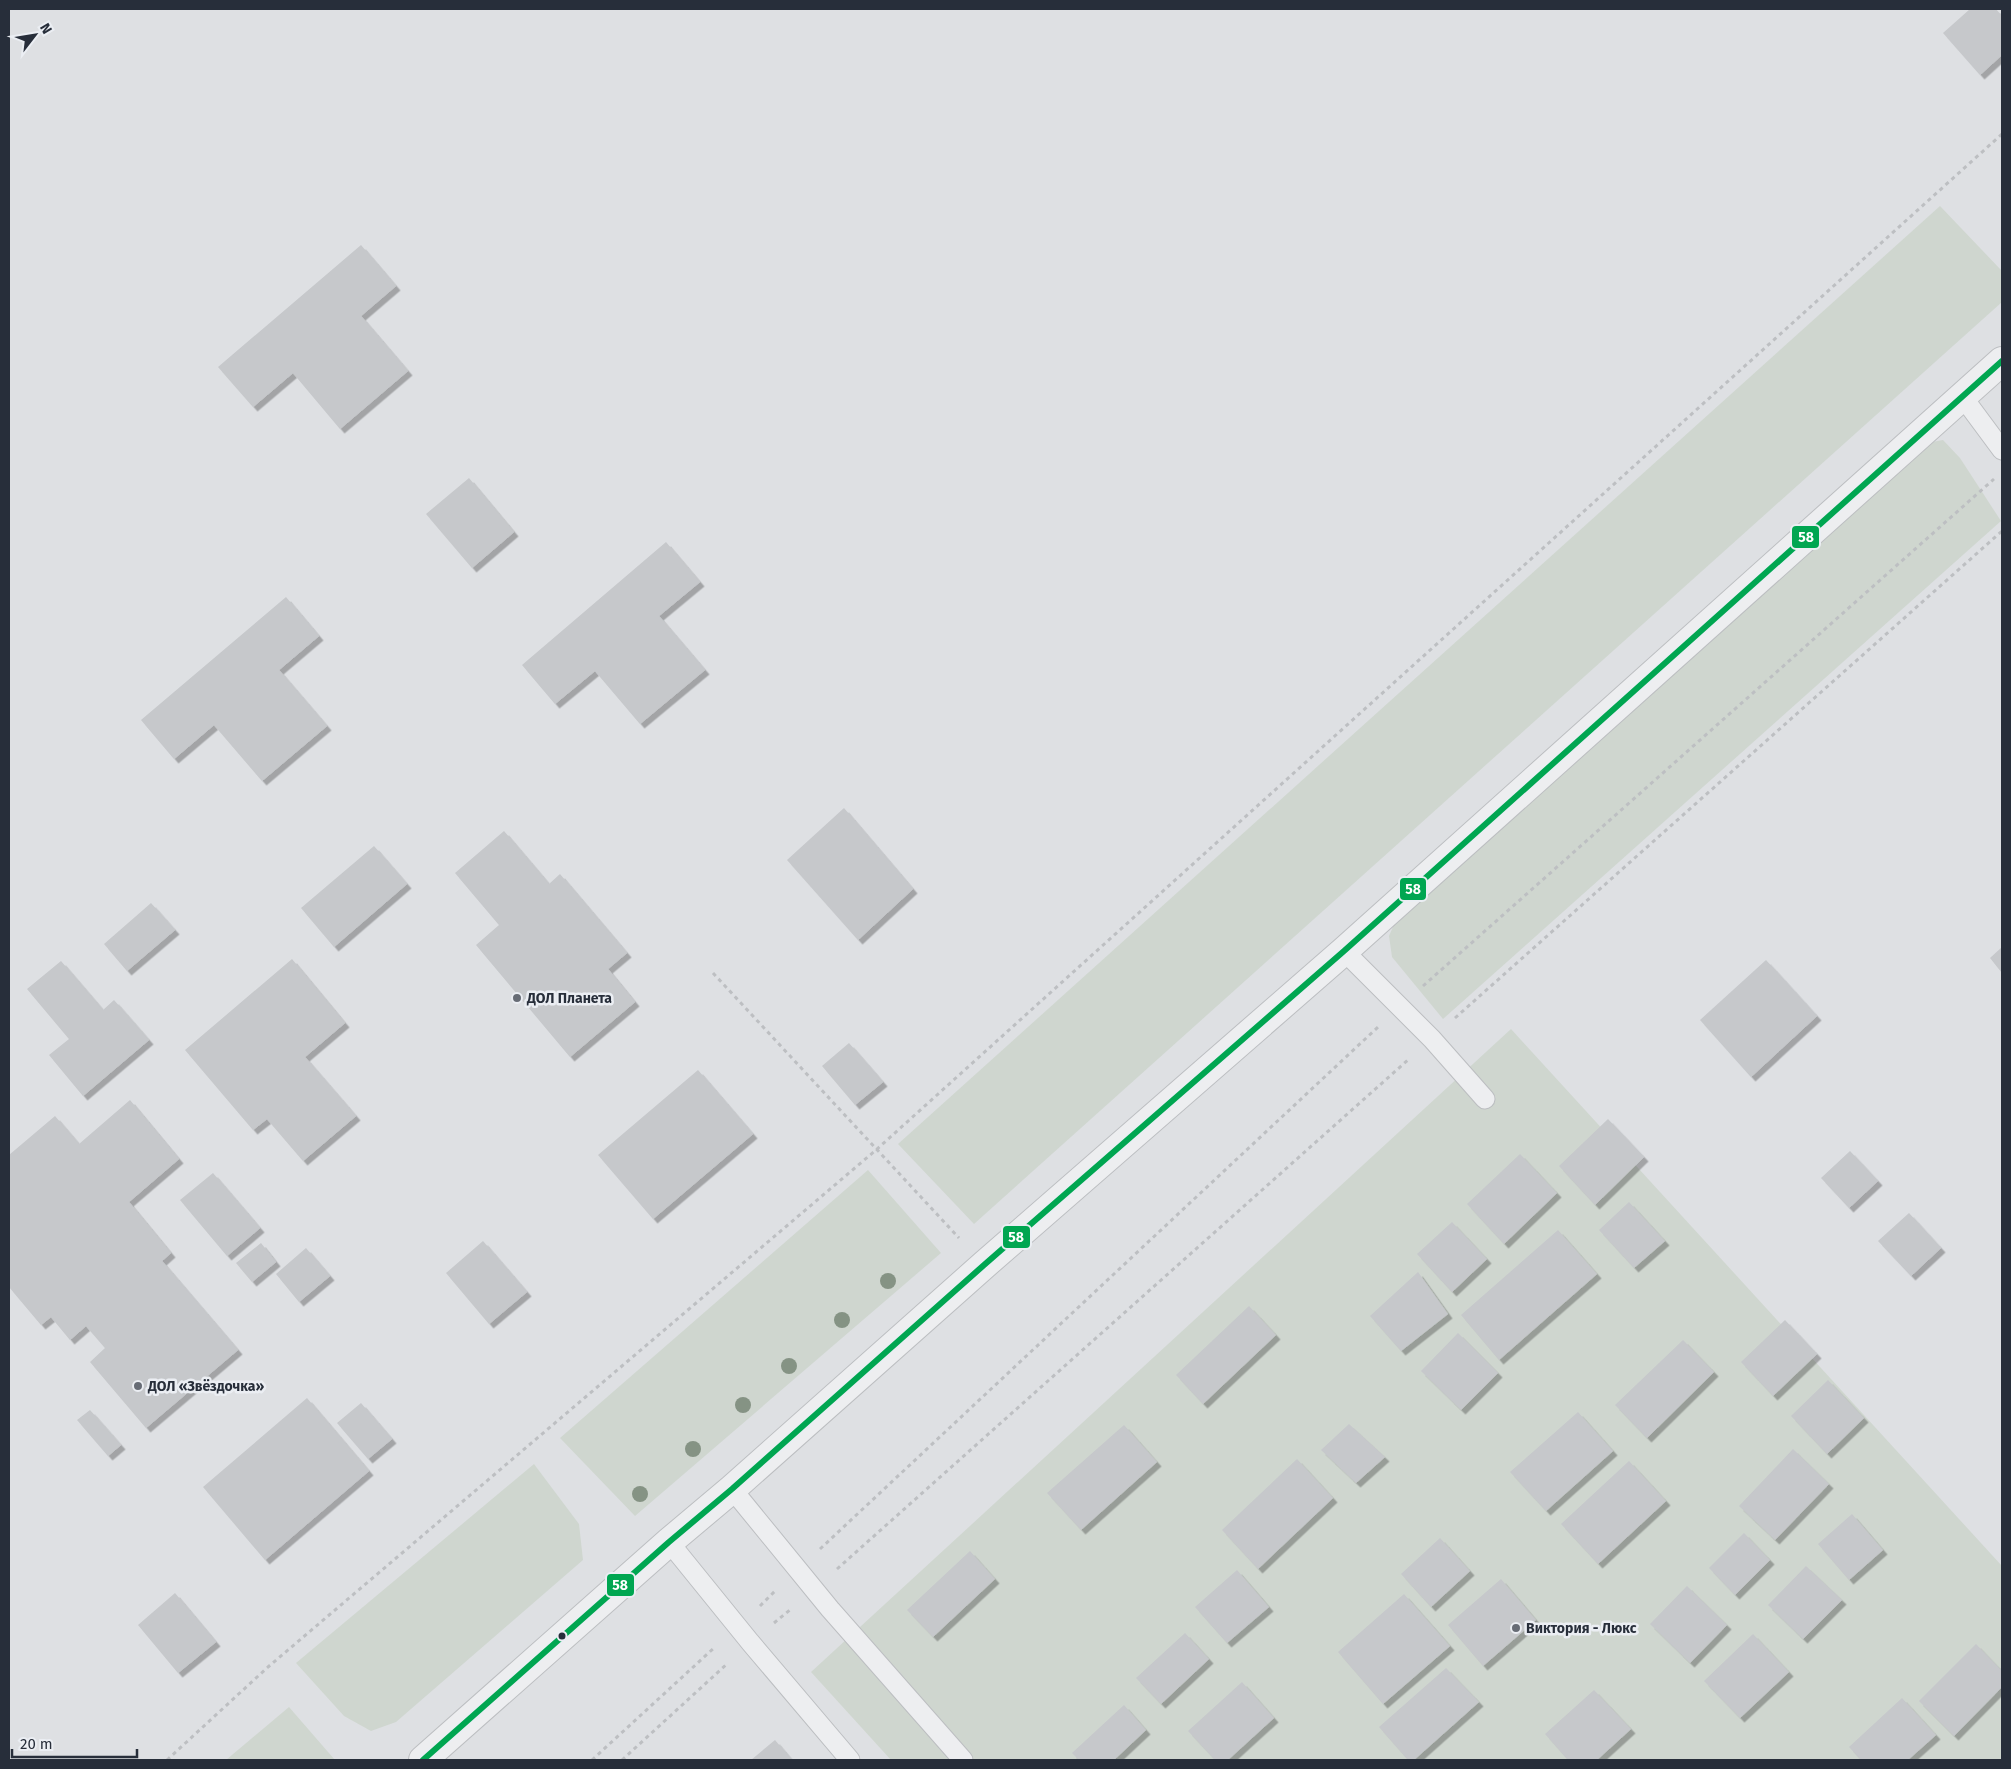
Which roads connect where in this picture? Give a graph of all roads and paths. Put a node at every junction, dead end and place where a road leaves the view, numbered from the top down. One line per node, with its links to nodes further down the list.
1 (2002, 134): 12 (path)
2 (2002, 361): 3 (street)
3 (1962, 396): 4 (lane); 7 (street)
4 (2002, 450)
5 (1995, 479): 9 (path)
6 (2002, 530): 10 (path)
7 (1344, 951): 9 (lane); 13 (street)
8 (713, 973): 12 (path)
9 (1400, 1007): 10 (lane); 16 (path)
10 (1432, 1039): 11 (lane); 17 (path)
11 (1485, 1099)
12 (876, 1150): 13 (path); 20 (path)
13 (984, 1265): 14 (street)
14 (732, 1489): 15 (street); 16 (lane)
15 (669, 1542): 18 (lane); 21 (street)
16 (799, 1569): 17 (lane); 18 (path)
17 (815, 1589): 19 (path); 25 (lane)
18 (738, 1626): 19 (lane); 22 (path)
19 (750, 1642): 23 (path); 24 (lane)
20 (167, 1760)
21 (423, 1760)
22 (592, 1760)
23 (622, 1760)
24 (850, 1760)
25 (963, 1760)

